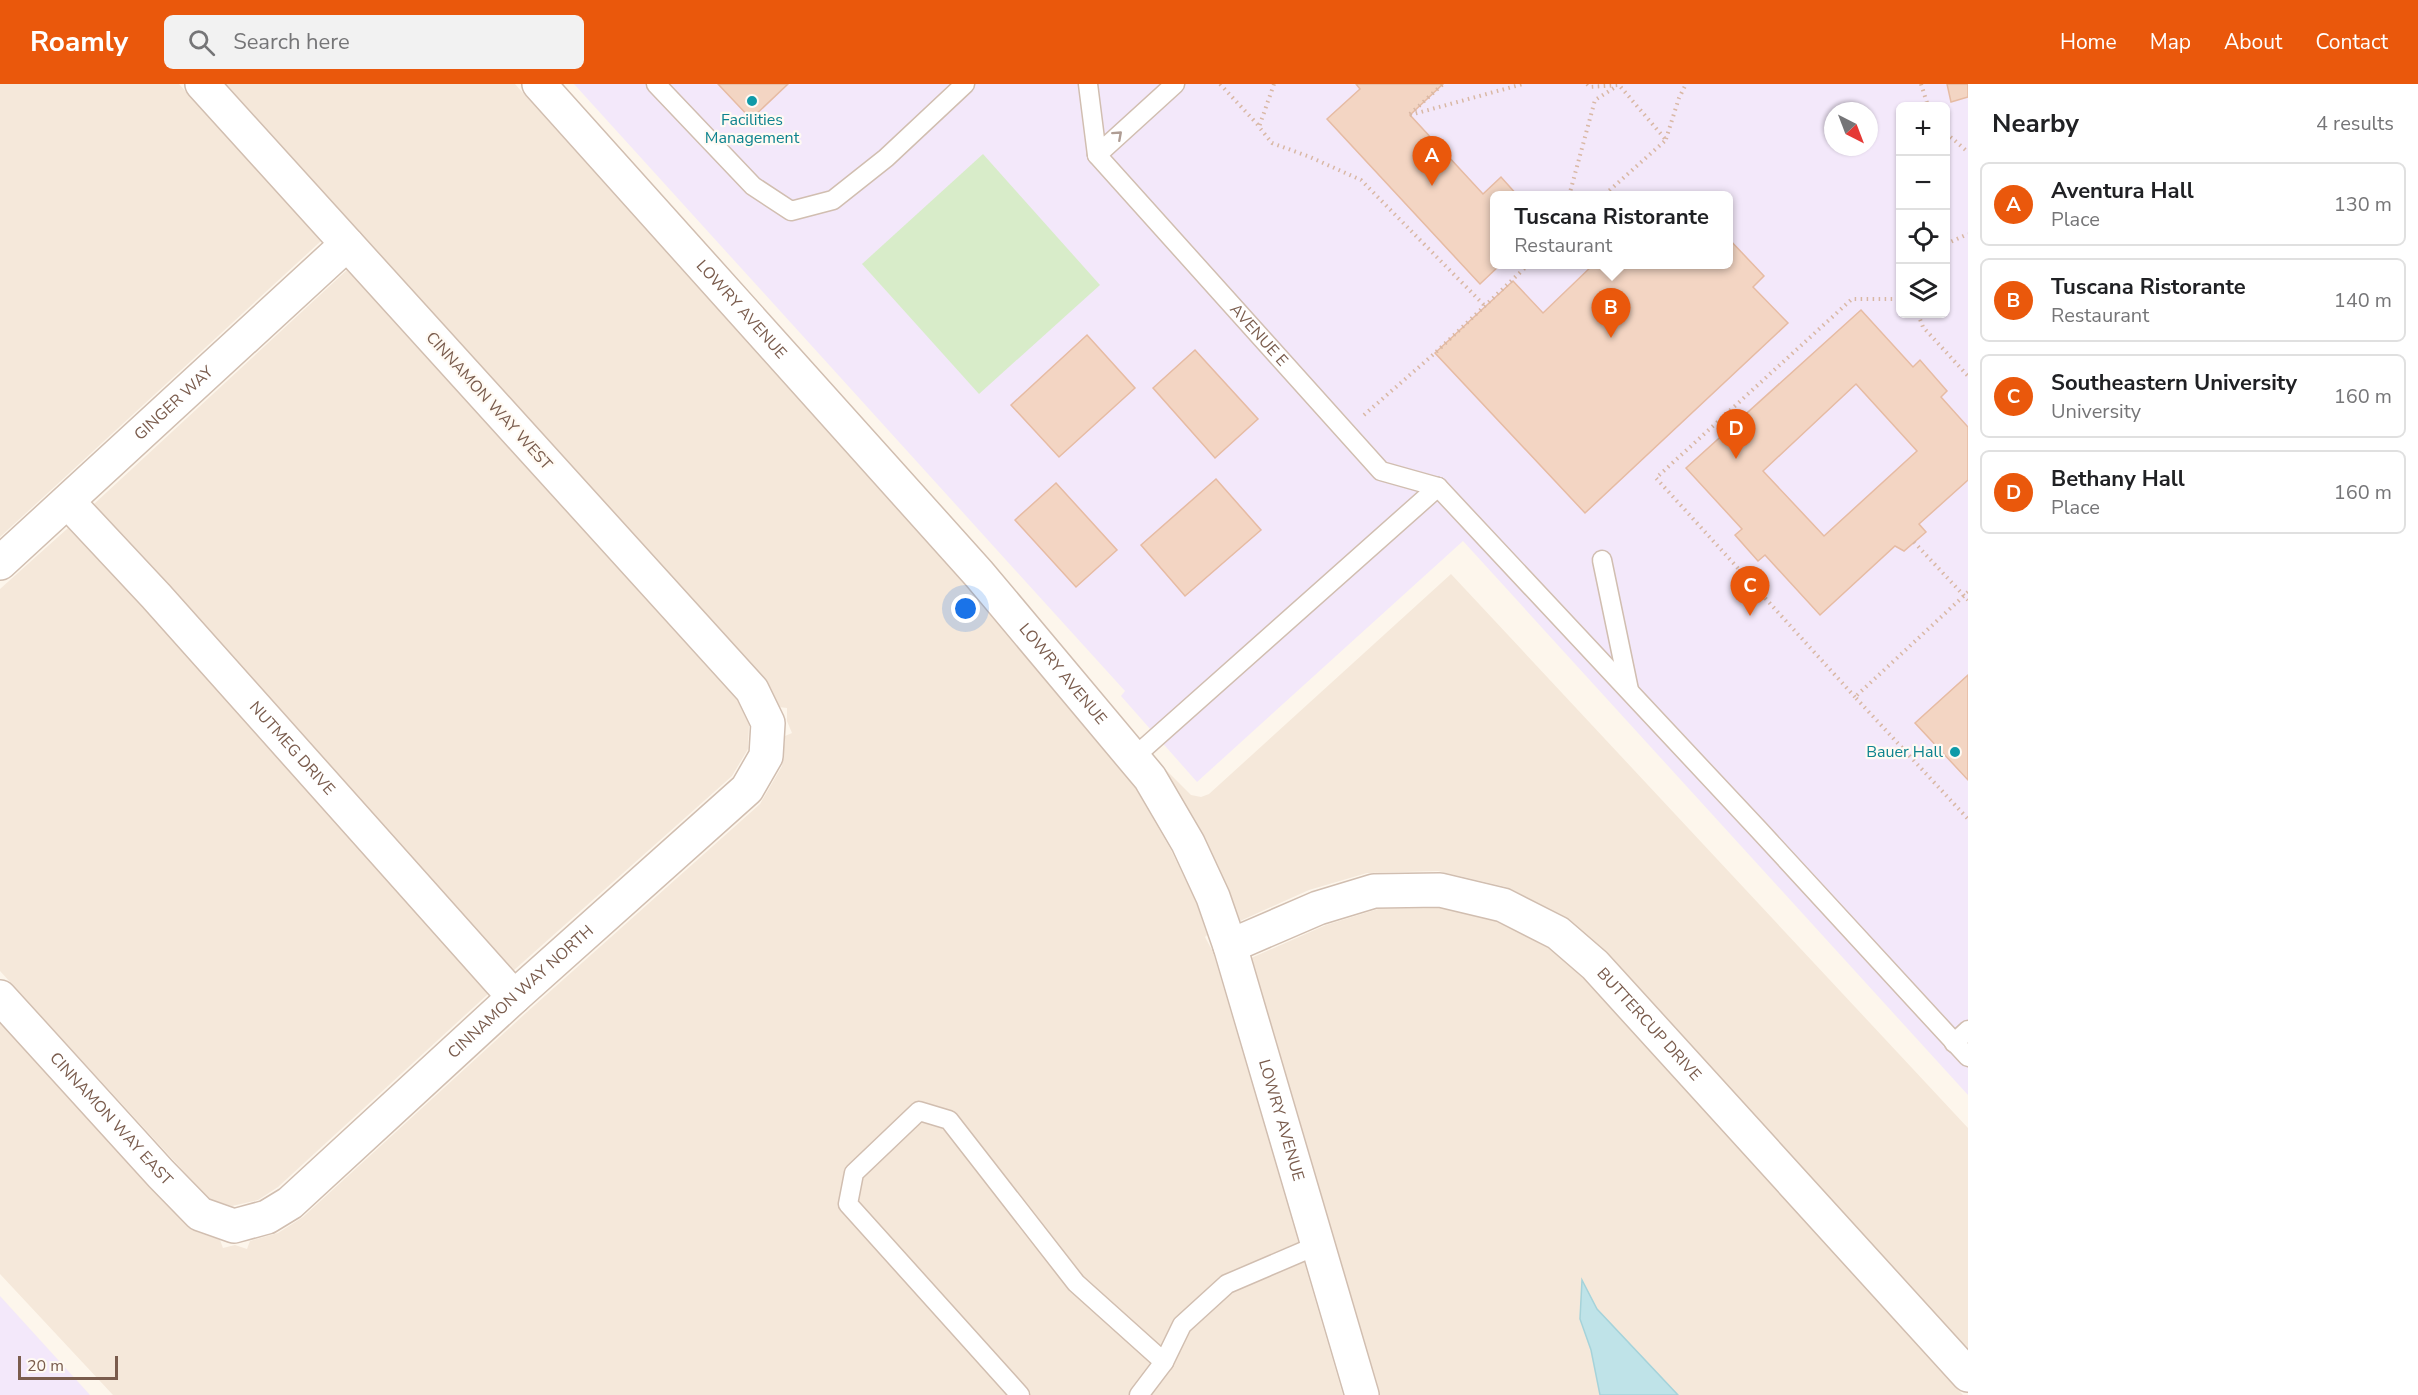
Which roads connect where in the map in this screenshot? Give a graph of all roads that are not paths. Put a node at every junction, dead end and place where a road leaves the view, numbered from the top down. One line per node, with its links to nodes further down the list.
1 (202, 84): 8 (street, CINNAMON WAY WEST)
2 (539, 84): 15 (street, LOWRY AVENUE)
3 (656, 84): 4 (lane)
4 (965, 84)
5 (1088, 84): 7 (lane)
6 (1175, 84): 7 (lane, one-way to 6)
7 (1097, 155): 9 (lane, AVENUE E)
8 (347, 244): 10 (street, GINGER WAY); 14 (street, CINNAMON WAY WEST)
9 (1438, 488): 13 (lane); 15 (lane)
10 (68, 502): 12 (street, GINGER WAY); 18 (street, NUTMEG DRIVE)
11 (1602, 560): 13 (lane)
12 (0, 563)
13 (1629, 692): 20 (lane)
14 (768, 723): 18 (street, CINNAMON WAY NORTH)
15 (1133, 758): 16 (street, LOWRY AVENUE)
16 (1230, 946): 23 (street, LOWRY AVENUE); 25 (street, BUTTERCUP DRIVE)
17 (0, 997): 22 (street, CINNAMON WAY EAST)
18 (514, 997): 22 (street, CINNAMON WAY NORTH)
19 (1968, 1030): 20 (lane)
20 (1954, 1043): 21 (lane)
21 (1968, 1058)
22 (234, 1226)
23 (1318, 1245): 24 (lane); 28 (street, LOWRY AVENUE)
24 (1164, 1362): 26 (lane); 27 (lane)
25 (1968, 1375)
26 (1020, 1395)
27 (1139, 1395)
28 (1362, 1395)

